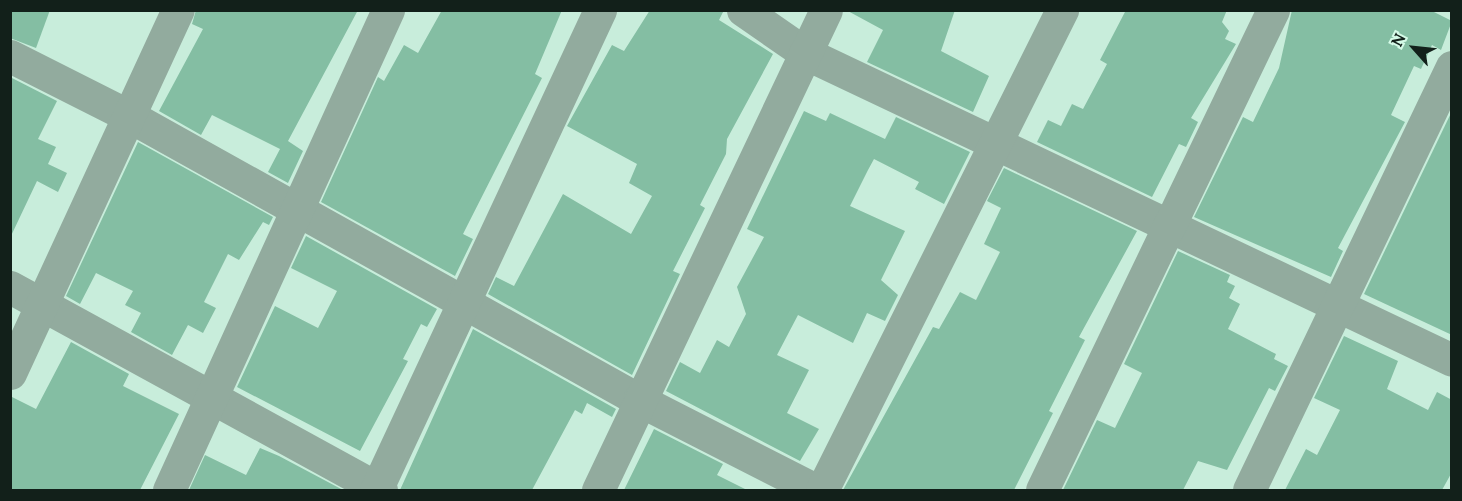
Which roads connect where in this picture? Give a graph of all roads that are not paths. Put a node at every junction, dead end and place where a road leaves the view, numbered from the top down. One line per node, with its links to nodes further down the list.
1 (178, 10): 11 (street)
2 (388, 10): 13 (street)
3 (600, 10): 16 (street)
4 (743, 10): 8 (street)
5 (826, 10): 8 (street)
6 (1062, 10): 12 (street)
7 (1273, 10): 14 (street)
8 (806, 52): 12 (street); 22 (street)
9 (10, 57): 11 (street)
10 (1452, 67): 18 (street)
11 (131, 117): 13 (street); 17 (street)
12 (994, 144): 14 (street); 27 (street)
13 (295, 206): 16 (street); 21 (street)
14 (1166, 224): 18 (street); 28 (street)
15 (10, 287): 17 (street)
16 (467, 302): 22 (street); 24 (street)
17 (43, 304): 20 (street); 21 (street)
18 (1335, 307): 19 (street); 29 (street)
19 (1452, 360)
20 (10, 373)
21 (210, 396): 23 (street); 24 (street)
22 (639, 400): 25 (street); 26 (street)
23 (169, 490)
24 (378, 490)
25 (598, 490)
26 (816, 490)
27 (822, 490)
28 (1042, 490)
29 (1250, 490)

